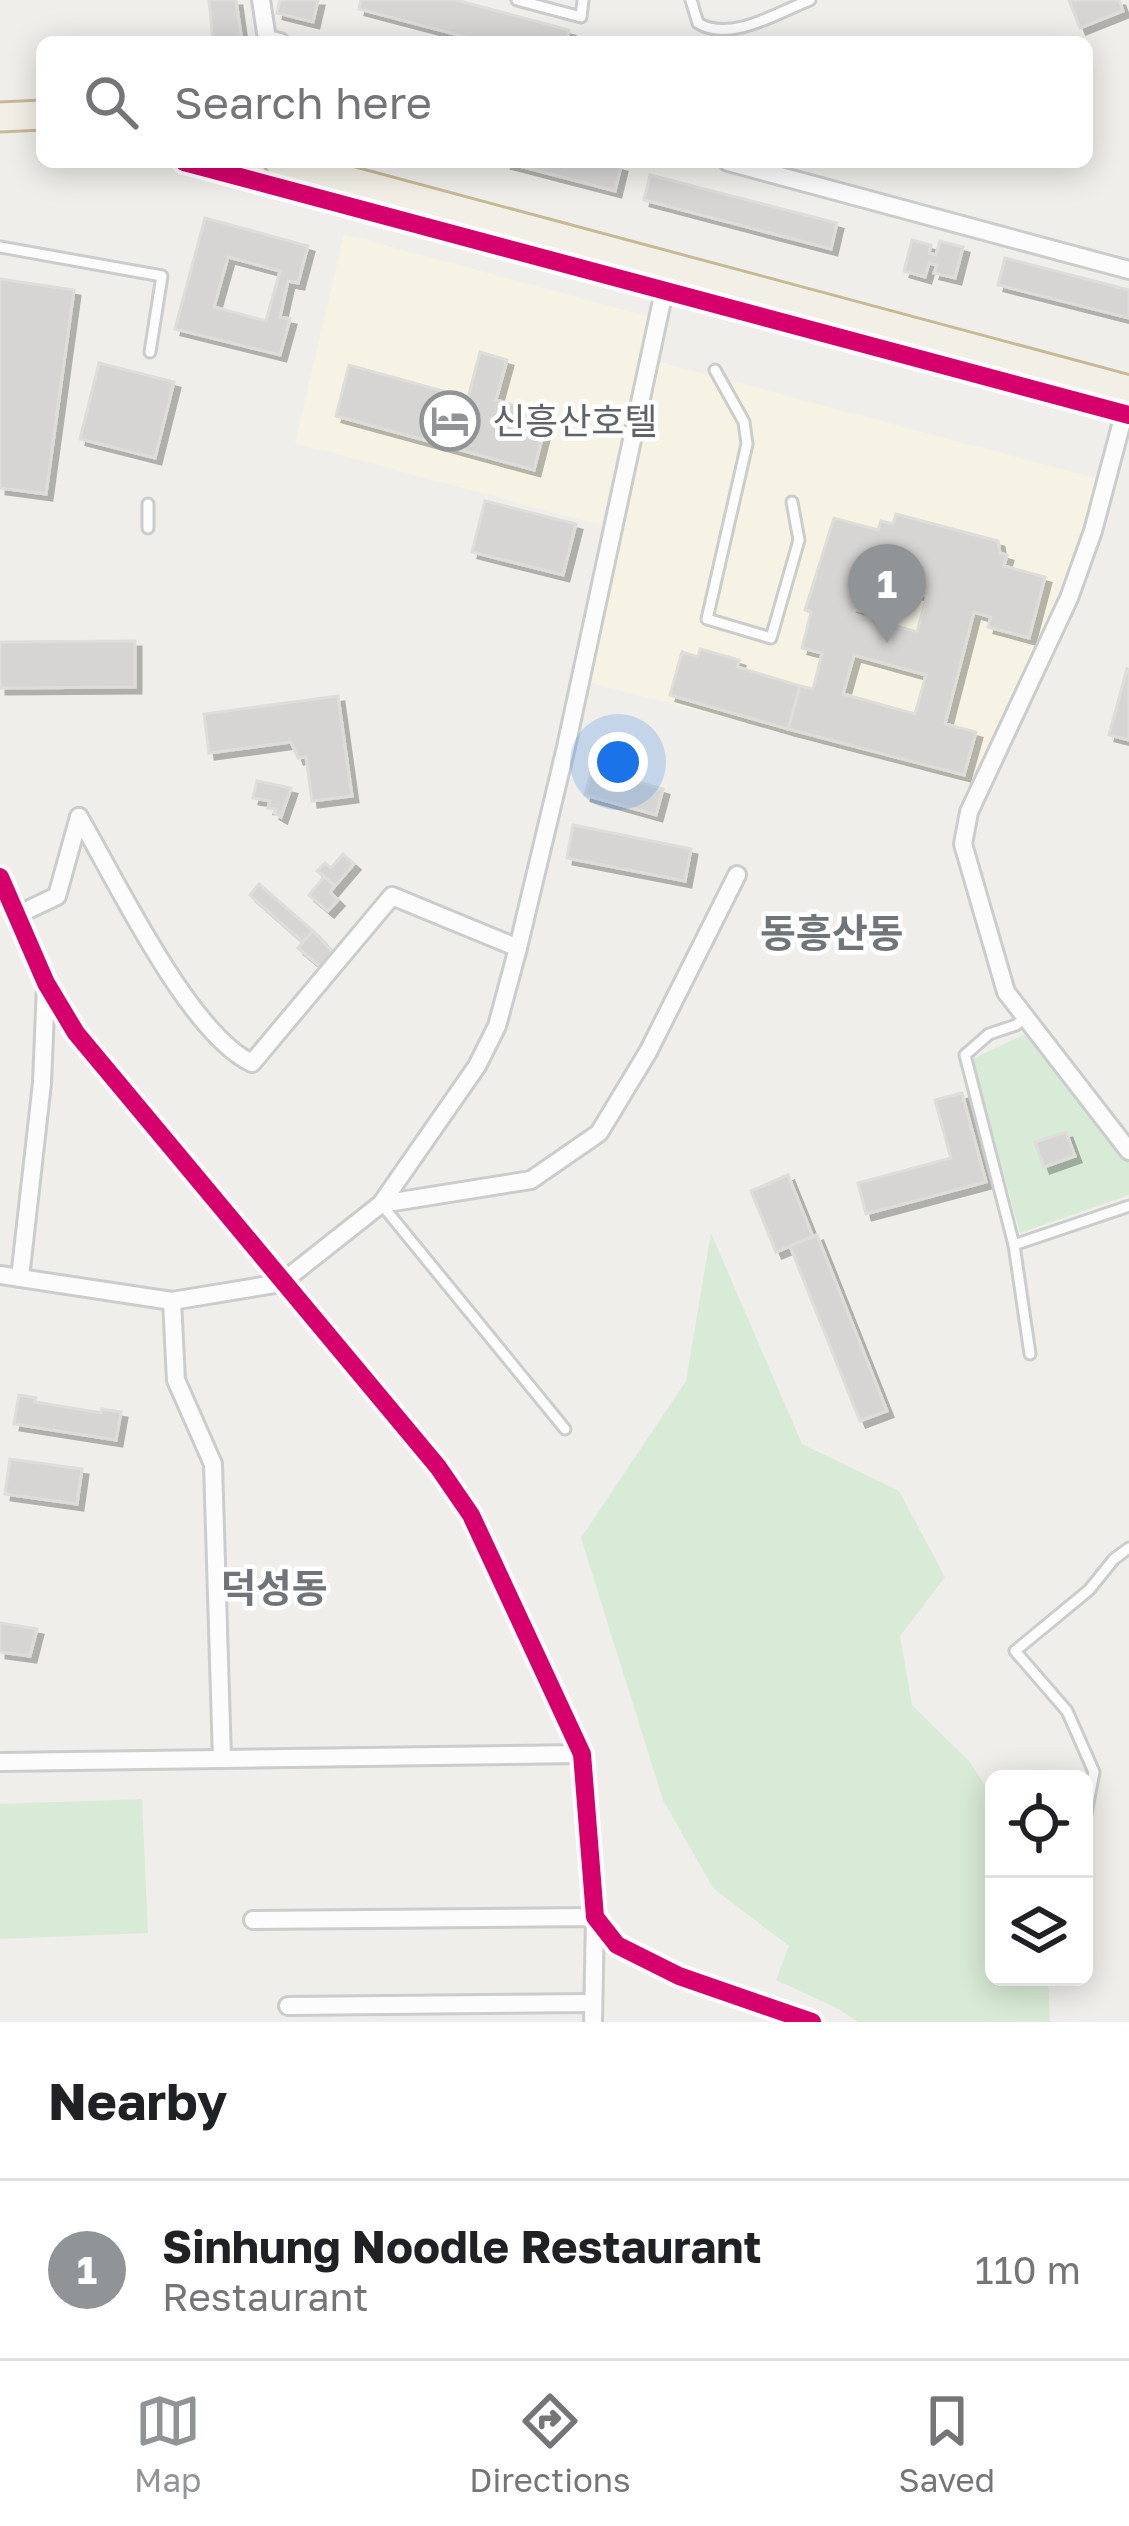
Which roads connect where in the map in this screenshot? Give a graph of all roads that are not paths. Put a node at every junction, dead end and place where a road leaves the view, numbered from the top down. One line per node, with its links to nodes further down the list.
1 (261, 0): 6 (street)
2 (517, 0): 3 (lane)
3 (583, 0)
4 (692, 0): 5 (lane)
5 (811, 0)
6 (267, 36)
7 (36, 115): 8 (highway)
8 (0, 117)
9 (301, 168): 12 (highway)
10 (750, 168): 13 (street)
11 (0, 247): 14 (lane)
12 (669, 268): 16 (highway); 23 (street)
13 (1129, 270)
14 (150, 352)
15 (715, 370): 17 (lane)
16 (1129, 393): 25 (street)
17 (791, 502)
18 (148, 503): 19 (lane)
19 (148, 528)
20 (737, 875): 27 (street)
21 (0, 877): 22 (street)
22 (16, 915): 23 (street); 24 (street)
23 (518, 948): 27 (street)
24 (46, 983): 31 (street); 32 (street)
25 (1026, 1017): 26 (street); 29 (lane)
26 (1129, 1151)
27 (381, 1204): 32 (street); 35 (lane)
28 (1129, 1205): 29 (lane)
29 (1014, 1245): 34 (lane)
30 (0, 1275): 31 (street)
31 (20, 1278): 33 (street)
32 (281, 1283): 33 (street); 37 (street)
33 (172, 1301): 38 (street)
34 (1030, 1354)
35 (565, 1429)
36 (1129, 1548): 40 (lane)
37 (582, 1754): 38 (street); 41 (street)
38 (222, 1759): 39 (street)
39 (0, 1762)
40 (1093, 1777)
41 (595, 1917): 42 (street); 44 (street); 45 (street)
42 (253, 1920)
43 (288, 2006): 44 (street)
44 (593, 2012)
45 (812, 2022)

